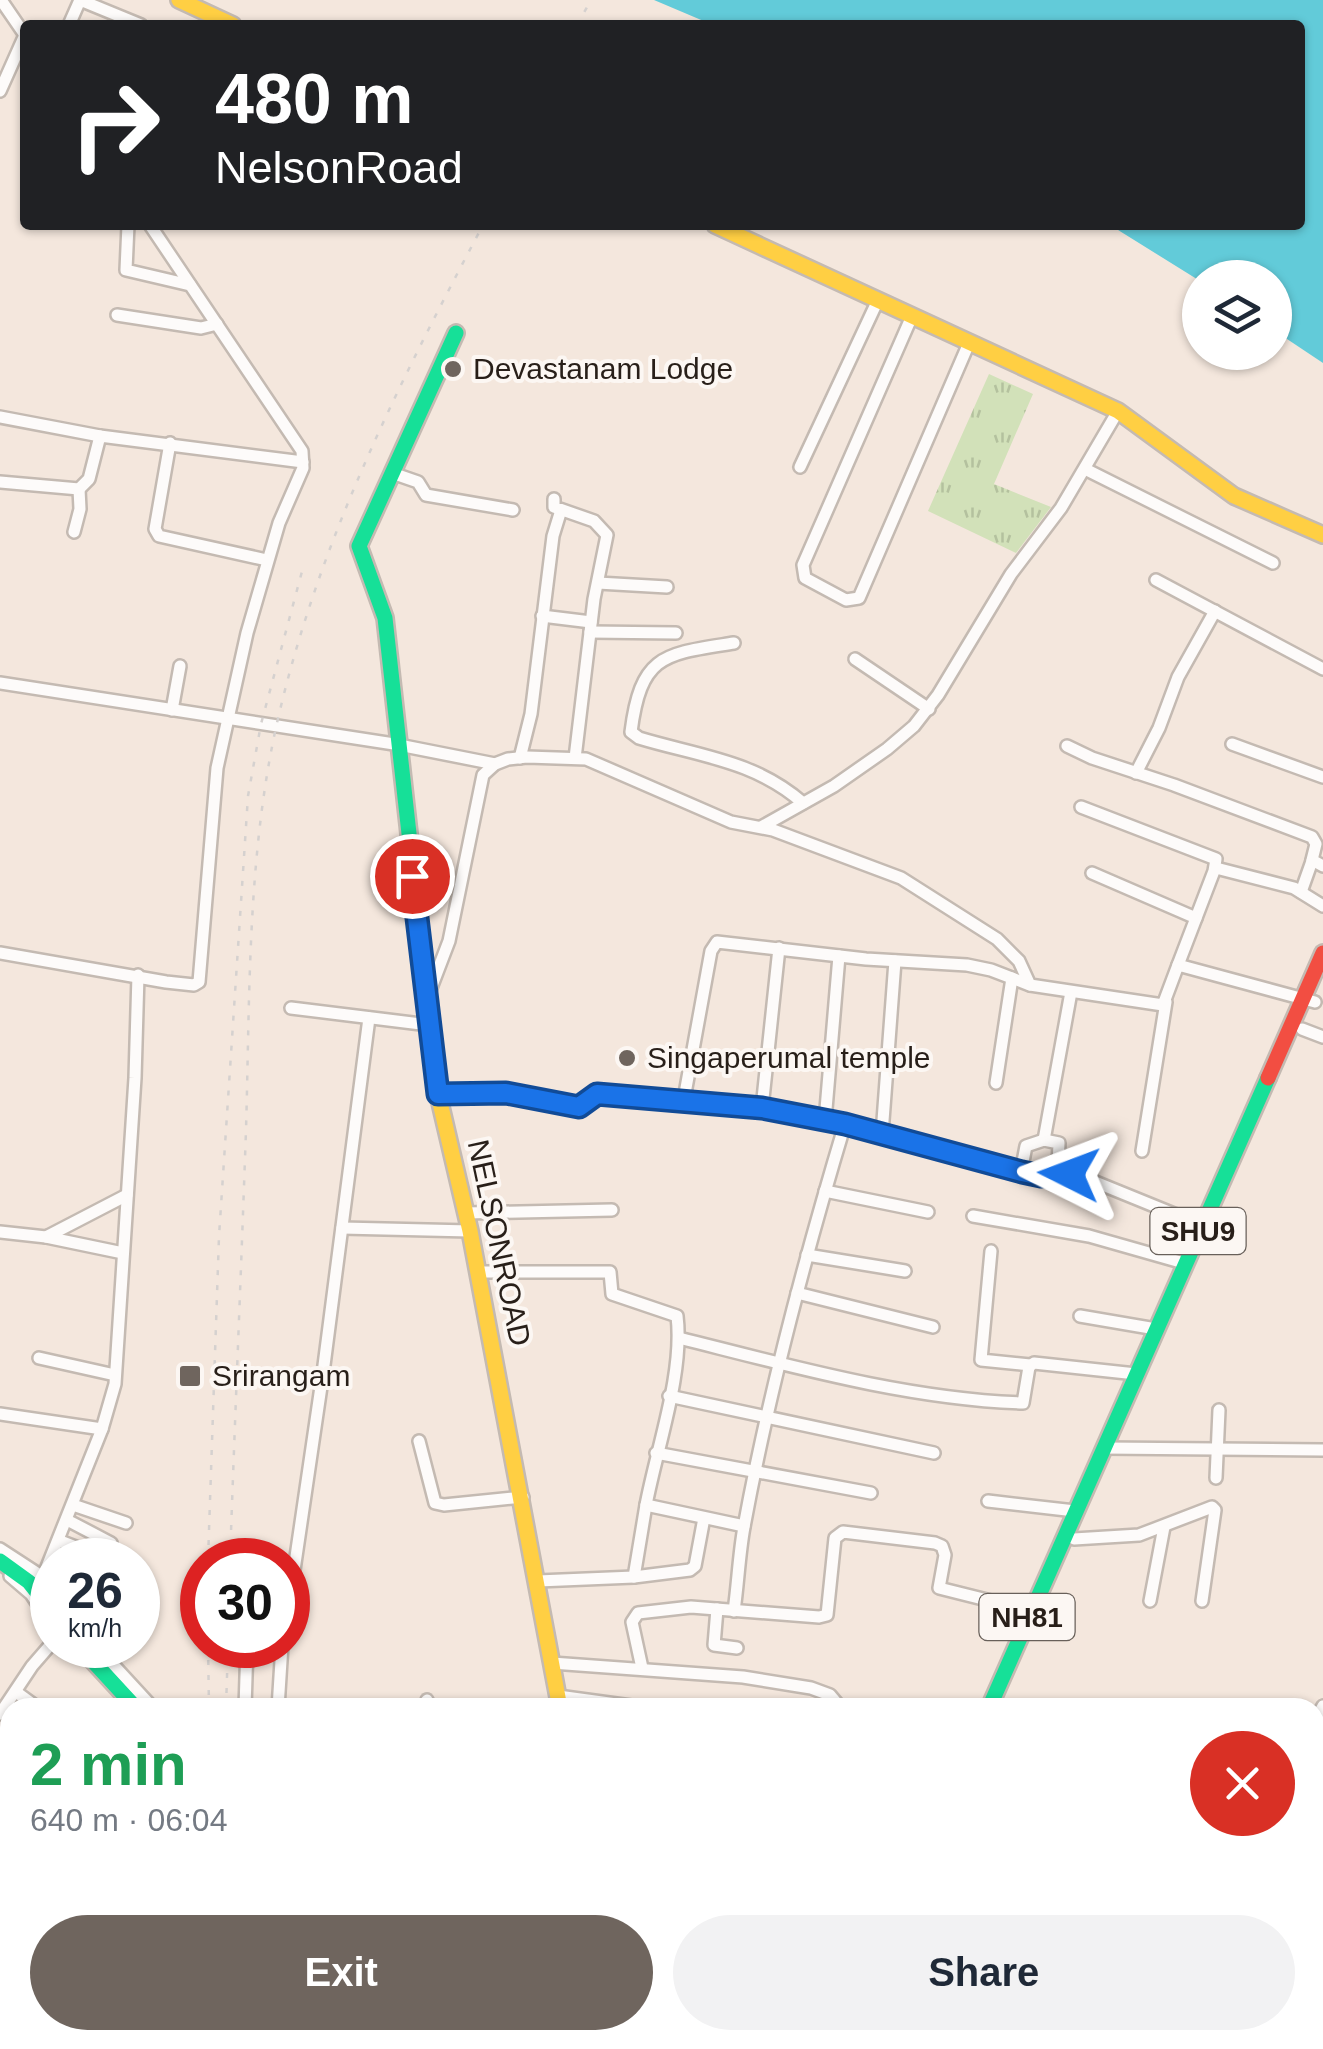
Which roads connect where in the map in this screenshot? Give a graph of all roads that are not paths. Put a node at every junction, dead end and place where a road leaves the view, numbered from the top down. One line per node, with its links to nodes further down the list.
1 (1, 0): 6 (street)
2 (180, 0): 5 (main road)
3 (72, 20): 4 (street)
4 (128, 20)
5 (222, 20)
6 (20, 28)
7 (20, 46): 8 (street)
8 (0, 90)
9 (128, 230): 12 (street)
10 (153, 230): 12 (street)
11 (726, 230): 13 (main road)
12 (190, 285): 16 (street)
13 (878, 300): 15 (main road); 24 (street)
14 (117, 315): 16 (street)
15 (912, 316): 18 (main road); 18 (street)
16 (217, 324): 23 (street)
17 (456, 333): 26 (main road, NELSONROAD)
18 (969, 342): 19 (main road)
19 (1118, 411): 25 (street); 31 (main road)
20 (0, 417): 21 (street)
21 (100, 436): 22 (street); 28 (street)
22 (170, 443): 23 (street); 32 (street)
23 (302, 462): 32 (street)
24 (800, 467)
25 (1085, 469): 33 (street); 46 (street)
26 (392, 473): 29 (street); 50 (main road, NELSONROAD)
27 (0, 482): 28 (street)
28 (79, 490): 30 (street)
29 (512, 510)
30 (74, 532)
31 (1323, 535)
32 (267, 560): 48 (street)
33 (1273, 563)
34 (1156, 580): 37 (street)
35 (598, 583): 36 (street); 38 (street); 39 (street)
36 (666, 587)
37 (1215, 611): 44 (street); 55 (street)
38 (542, 616): 39 (street); 52 (street)
39 (591, 627): 40 (street); 53 (street)
40 (676, 633)
41 (734, 643): 57 (street)
42 (855, 659): 46 (street)
43 (180, 666): 47 (street)
44 (1323, 670)
45 (1, 687): 47 (street)
46 (929, 708): 57 (street)
47 (172, 710): 48 (street)
48 (228, 720): 50 (street); 72 (street)
49 (1232, 744): 56 (street)
50 (398, 745): 54 (street); 77 (main road, NELSONROAD)
51 (1067, 746): 55 (street)
52 (520, 758): 53 (street); 54 (street)
53 (575, 758): 59 (street)
54 (496, 764): 77 (street)
55 (1136, 773): 60 (street)
56 (1323, 777)
57 (803, 803): 59 (street)
58 (1080, 808): 61 (street)
59 (761, 827): 75 (street)
60 (1318, 864): 63 (street)
61 (1216, 868): 63 (street); 65 (street)
62 (1092, 873): 65 (street)
63 (1300, 892): 64 (street)
64 (1323, 906)
65 (1196, 918): 71 (street)
66 (780, 948): 69 (street); 87 (street); 88 (street)
67 (0, 953): 72 (street)
68 (1323, 953): 78 (main road, SHU9)
69 (839, 956): 70 (street); 89 (street)
70 (895, 961): 73 (street); 91 (street)
71 (1178, 965): 78 (street); 79 (street)
72 (138, 975): 97 (street)
73 (1012, 978): 75 (street); 85 (street)
74 (1323, 984): 78 (main road, SHU9)
75 (1030, 985): 76 (street)
76 (1071, 992): 79 (street); 92 (street)
77 (425, 1000): 82 (main road, NELSONROAD)
78 (1308, 1000): 83 (main road, SHU9); 102 (main road, SHU9)
79 (1166, 1002): 93 (street)
80 (291, 1008): 81 (street)
81 (369, 1018): 82 (street); 103 (street)
82 (429, 1025): 86 (main road, NELSONROAD)
83 (1302, 1029): 84 (street); 129 (main road, SHU9)
84 (1323, 1037)
85 (996, 1083)
86 (438, 1094): 87 (street); 99 (main road, NELSONROAD)
87 (684, 1099): 88 (street)
88 (762, 1108): 89 (street)
89 (825, 1121): 90 (street)
90 (845, 1124): 91 (street); 96 (street)
91 (882, 1134): 94 (street)
92 (1044, 1140): 94 (street); 95 (street)
93 (1142, 1151)
94 (1022, 1172): 95 (street)
95 (1062, 1175): 102 (street)
96 (825, 1191): 100 (street); 109 (street)
97 (127, 1195): 106 (street); 108 (street)
98 (612, 1210): 99 (street)
99 (466, 1212): 104 (main road, NELSONROAD)
100 (928, 1212)
101 (972, 1216): 110 (street)
102 (1201, 1225): 110 (main road, SHU9)
103 (342, 1228): 104 (street); 149 (street)
104 (470, 1231): 112 (main road, NELSONROAD)
105 (0, 1232): 106 (street)
106 (46, 1237): 108 (street)
107 (991, 1250): 120 (street)
108 (123, 1253): 122 (street)
109 (807, 1255): 111 (street); 113 (street)
110 (1184, 1263): 116 (main road, SHU9)
111 (905, 1270)
112 (479, 1272): 117 (street); 137 (main road, NELSONROAD)
113 (797, 1294): 115 (street); 119 (street)
114 (1080, 1316): 116 (street)
115 (934, 1326)
116 (1156, 1330): 121 (main road, SHU9)
117 (679, 1338): 119 (street); 123 (street)
118 (39, 1358): 122 (street)
119 (780, 1363): 120 (street); 126 (street)
120 (1030, 1365): 121 (street)
121 (1136, 1374): 129 (main road, SHU9)
122 (115, 1375): 127 (street)
123 (669, 1396): 126 (street); 132 (street)
124 (1219, 1410): 130 (street)
125 (0, 1414): 127 (street)
126 (767, 1416): 133 (street); 134 (street)
127 (102, 1429): 139 (street)
128 (420, 1441): 137 (street)
129 (1110, 1448): 130 (street); 144 (main road, SHU9)
130 (1217, 1450): 131 (street); 135 (street)
131 (1323, 1450)
132 (656, 1453): 134 (street); 140 (street)
133 (934, 1453)
134 (756, 1470): 136 (street); 145 (street)
135 (1216, 1478)
136 (871, 1493)
137 (523, 1496): 154 (main road, NELSONROAD)
138 (988, 1501): 144 (street)
139 (73, 1505): 142 (street); 143 (street)
140 (646, 1505): 141 (street); 153 (street)
141 (704, 1518): 145 (street); 153 (street)
142 (67, 1520): 147 (street); 148 (street)
143 (126, 1523)
144 (1076, 1525): 146 (street); 161 (main road, NH81)
145 (744, 1526): 160 (street)
146 (1164, 1526): 157 (street); 158 (street)
147 (61, 1538)
148 (101, 1538)
149 (298, 1538)
150 (0, 1549): 152 (street)
151 (0, 1565): 155 (main road); 156 (street)
152 (30, 1569)
153 (634, 1577): 154 (street)
154 (538, 1581): 163 (main road, NELSONROAD)
155 (30, 1583)
156 (30, 1593)
157 (1150, 1600)
158 (1202, 1601)
159 (718, 1609): 160 (street); 162 (street); 170 (street)
160 (734, 1611): 161 (street)
161 (1035, 1612): 181 (main road, NH81); 182 (main road)
162 (737, 1648)
163 (552, 1662): 170 (street); 179 (main road, NELSONROAD)
164 (34, 1668): 171 (street)
165 (91, 1668): 174 (street)
166 (99, 1668): 175 (main road)
167 (116, 1668): 176 (street)
168 (246, 1668): 177 (street)
169 (281, 1668): 178 (street)
170 (642, 1668): 180 (street)
171 (16, 1692): 172 (street); 173 (street)
172 (12, 1698)
173 (24, 1698)
174 (119, 1698)
175 (127, 1698)
176 (143, 1698)
177 (245, 1698)
178 (279, 1698)
179 (558, 1698)
180 (833, 1698)
181 (993, 1698)
182 (1005, 1698)

